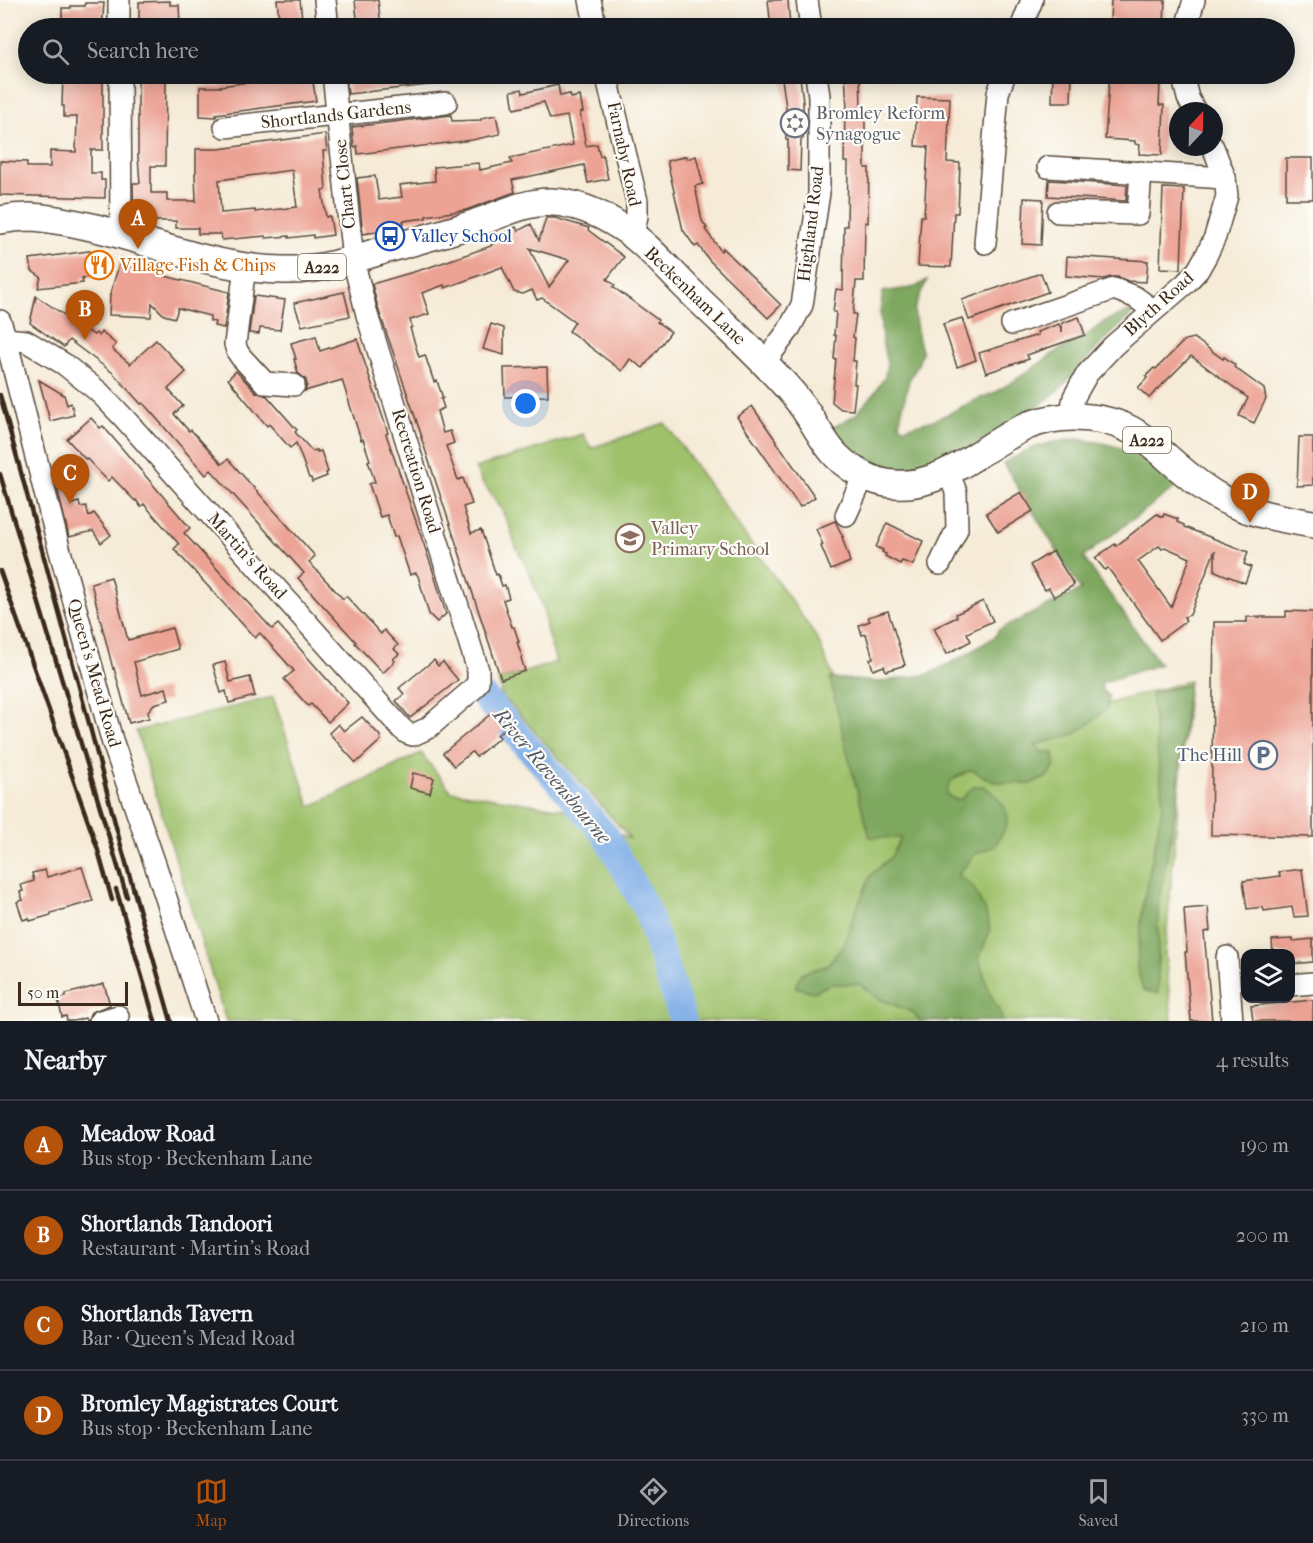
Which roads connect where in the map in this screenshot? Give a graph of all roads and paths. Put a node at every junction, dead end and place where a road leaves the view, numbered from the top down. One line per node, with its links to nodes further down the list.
1 (119, 0): 7 (street)
2 (325, 0): 8 (street)
3 (590, 0): 9 (street)
4 (807, 0): 10 (street)
5 (1032, 0): 11 (street)
6 (1194, 0): 12 (street)
7 (119, 18)
8 (327, 18)
9 (594, 18)
10 (810, 18)
11 (1025, 18)
12 (1189, 18)
13 (120, 84): 29 (street)
14 (334, 84): 21 (street, Chart Close)
15 (608, 84): 30 (street, Farnaby Road)
16 (817, 84): 37 (street, Highland Road)
17 (1001, 84): 31 (street)
18 (1184, 84): 19 (street)
19 (1190, 102)
20 (446, 104): 21 (street, Shortlands Gardens)
21 (338, 116): 22 (street, Shortlands Gardens); 32 (street, Chart Close)
22 (225, 127)
23 (1216, 156): 26 (street, Blyth Road)
24 (1048, 167): 25 (street)
25 (1141, 172): 26 (street); 27 (street)
26 (1225, 178): 34 (street, Blyth Road)
27 (1058, 212)
28 (0, 219): 29 (main road, Beckenham Lane / A222)
29 (121, 234): 33 (main road, Beckenham Lane / A222)
30 (633, 236): 32 (main road, Beckenham Lane / A222); 37 (main road, Beckenham Lane / A222)
31 (985, 243)
32 (353, 260): 33 (main road, Beckenham Lane / A222); 45 (street, Recreation Road)
33 (245, 267): 38 (street)
34 (1153, 310): 35 (street); 39 (street, Blyth Road)
35 (1012, 324)
36 (3, 330): 45 (street, Martin's Road); 50 (street, Queen's Mead Road)
37 (764, 363): 41 (main road, Beckenham Lane / A222)
38 (294, 385)
39 (1070, 417): 40 (main road, Beckenham Lane / A222); 43 (main road, Beckenham Lane / A222)
40 (948, 471): 41 (main road, Beckenham Lane / A222); 44 (street)
41 (864, 475): 42 (street)
42 (846, 515)
43 (1313, 524)
44 (940, 564)
45 (478, 682)
46 (1227, 957): 49 (street)
47 (1313, 983): 48 (street)
48 (1295, 985)
49 (1237, 989): 51 (street)
50 (206, 1021)
51 (1232, 1021)

